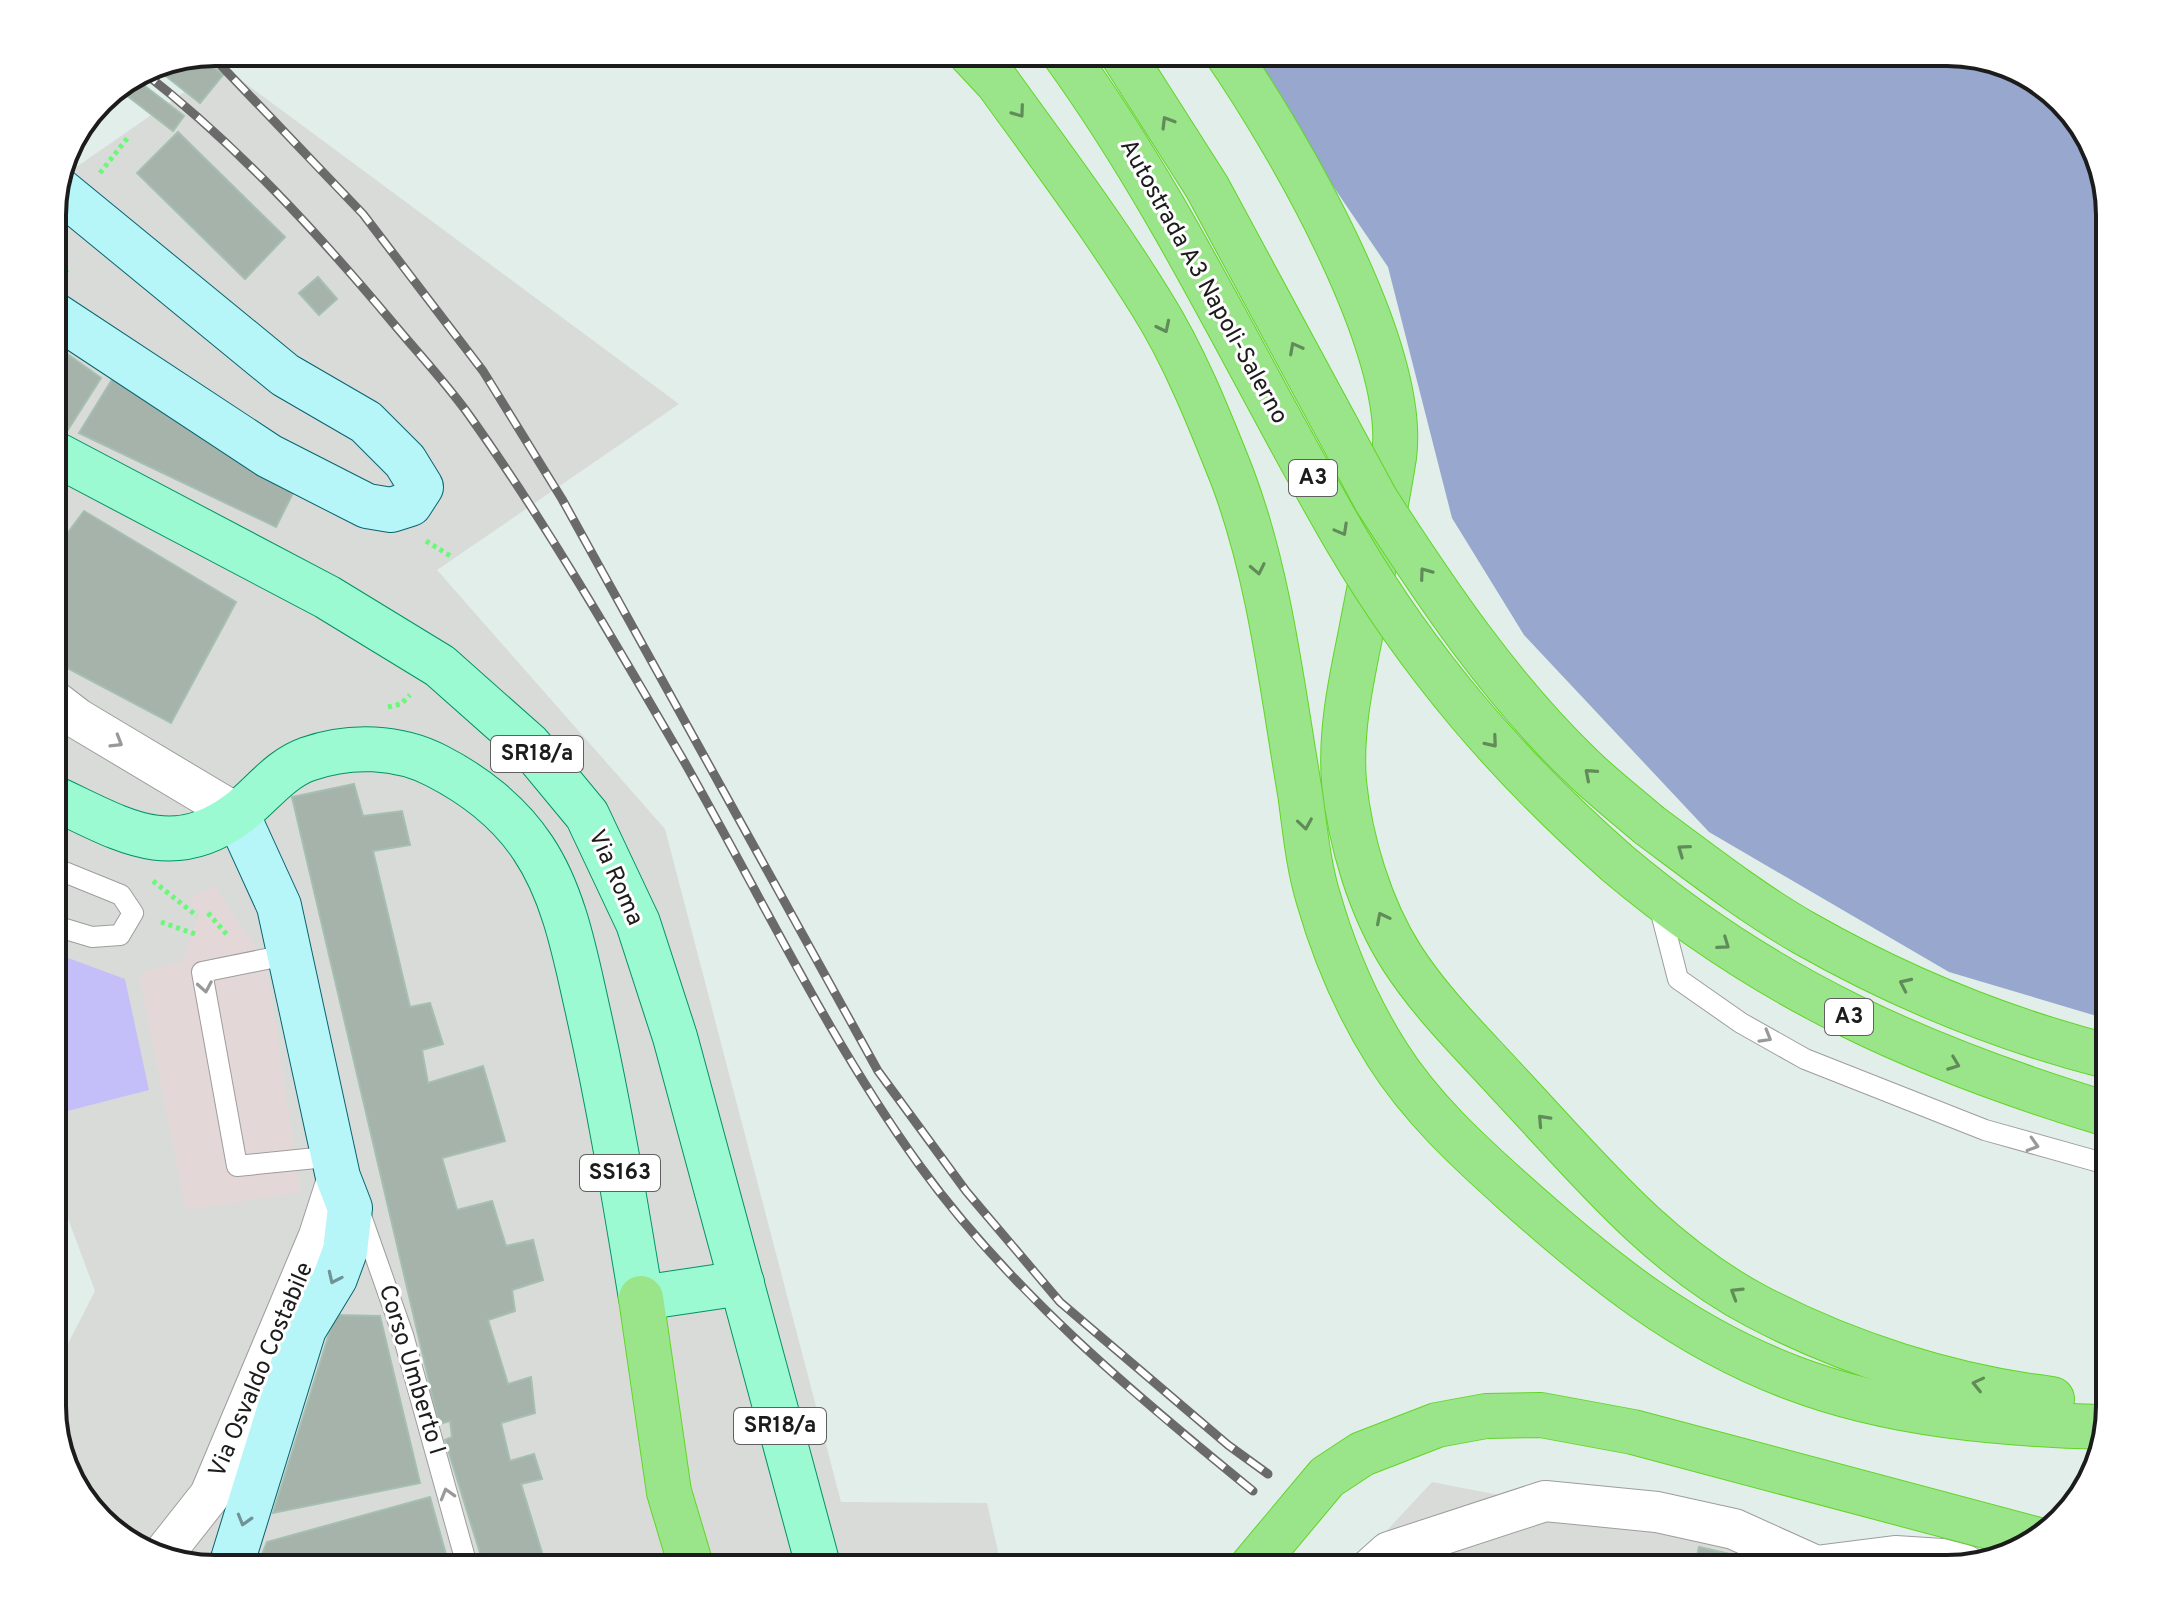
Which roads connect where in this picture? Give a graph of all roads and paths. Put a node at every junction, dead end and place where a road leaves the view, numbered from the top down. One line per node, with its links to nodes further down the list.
1 (982, 66): 27 (highway, one-way to 27)
2 (1073, 66): 14 (highway, Autostrada A3 Napoli-Salerno / A3, one-way to 14, bridge)
3 (1130, 66): 8 (highway, Autostrada A3 Napoli-Salerno / A3, one-way to 3, bridge)
4 (1235, 66): 8 (highway)
5 (67, 196): 6 (street)
6 (66, 322)
7 (66, 459): 24 (main road, Via Roma / SR18/a)
8 (1383, 512): 20 (highway, Autostrada A3 Napoli-Salerno / A3, one-way to 8, bridge); 26 (highway, one-way to 8)
9 (66, 710): 11 (street, one-way to 11)
10 (66, 803): 11 (main road, SS163)
11 (237, 814): 19 (street); 25 (main road, SS163)
12 (66, 873): 15 (lane)
13 (153, 881): 16 (path)
14 (1657, 897): 21 (highway, Autostrada A3 Napoli-Salerno / A3, one-way to 21); 22 (lane, one-way to 22)
15 (133, 913): 17 (lane); 18 (path)
16 (197, 916)
17 (66, 929)
18 (195, 934)
19 (291, 954): 23 (street); 23 (lane, one-way to 23)
20 (2096, 1052)
21 (2096, 1110)
22 (2096, 1161)
23 (337, 1166): 29 (street, Via Osvaldo Costabile); 30 (street, one-way to 30); 31 (lane, Corso Umberto I, one-way to 23)
24 (742, 1283): 25 (main road); 33 (main road, Via Roma / SR18/a)
25 (641, 1298): 32 (highway)
26 (2096, 1403)
27 (2094, 1426)
28 (2021, 1535): 34 (highway)
29 (169, 1548)
30 (234, 1555)
31 (464, 1555)
32 (688, 1555)
33 (815, 1555)
34 (1262, 1555)
35 (1386, 1555): 36 (street)
36 (1792, 1555)

